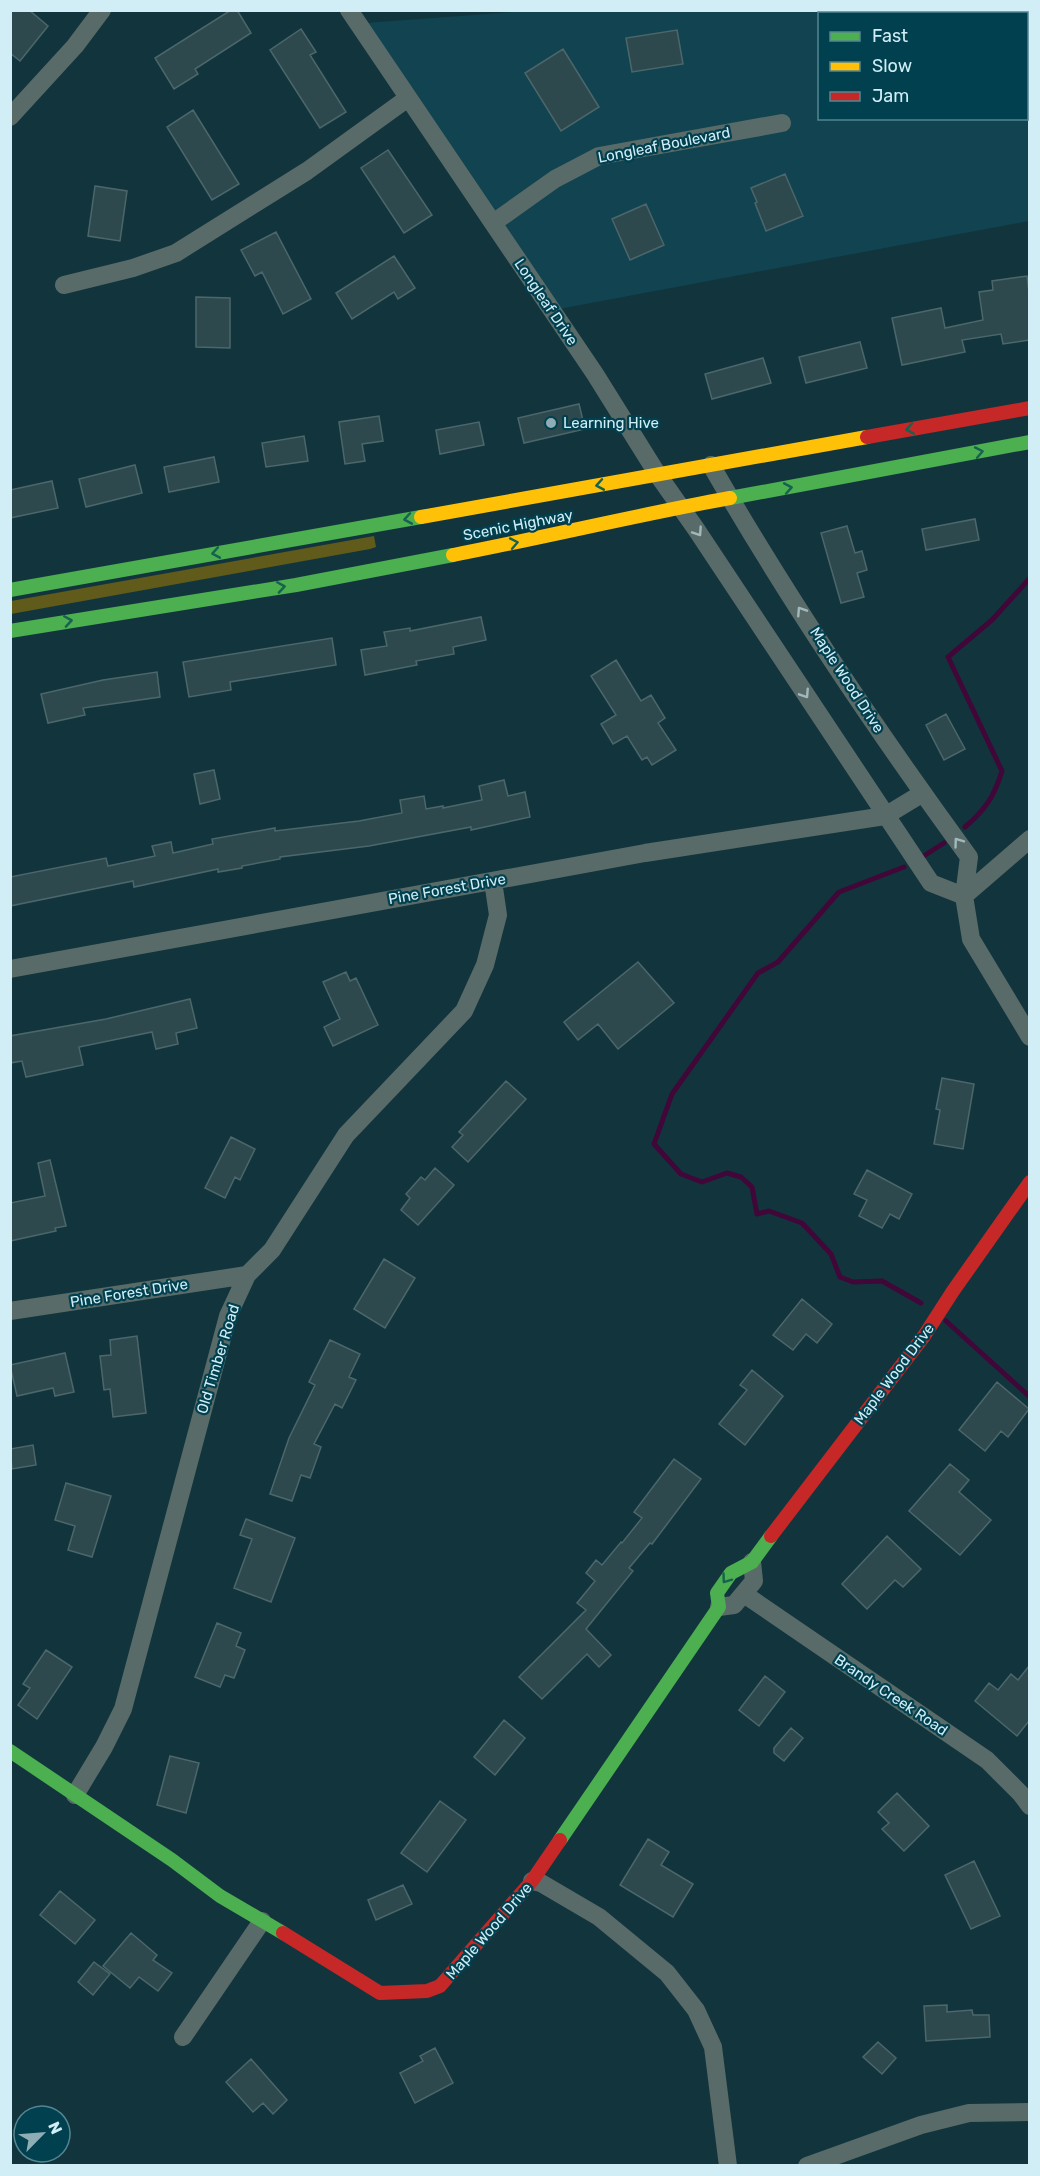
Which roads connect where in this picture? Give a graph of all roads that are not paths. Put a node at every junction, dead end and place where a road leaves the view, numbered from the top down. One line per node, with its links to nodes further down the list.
1 (102, 10): 4 (street)
2 (349, 10): 3 (street, Longleaf Drive)
3 (408, 98): 6 (street, Longleaf Drive); 7 (street)
4 (10, 117)
5 (782, 123): 6 (street, Longleaf Boulevard)
6 (493, 223): 11 (street, Longleaf Drive)
7 (64, 285)
8 (1029, 408): 10 (main road, Scenic Highway, one-way to 10)
9 (1029, 442): 12 (main road, Scenic Highway, one-way to 9)
10 (711, 465): 11 (main road, Scenic Highway); 12 (street, Maple Wood Drive)
11 (658, 475): 13 (street, Longleaf Drive); 14 (main road, Scenic Highway, one-way to 14)
12 (730, 498): 13 (main road, Scenic Highway); 16 (street, Maple Wood Drive, one-way to 12)
13 (680, 507): 15 (main road, Scenic Highway, one-way to 13); 17 (street, one-way to 17)
14 (10, 590)
15 (10, 631)
16 (922, 793): 17 (street); 20 (street, Maple Wood Drive, one-way to 16)
17 (885, 816): 19 (street, Pine Forest Drive); 20 (street)
18 (1029, 839): 20 (street)
19 (493, 881): 21 (street, Pine Forest Drive); 24 (street, Old Timber Road)
20 (964, 896): 22 (street, Maple Wood Drive)
21 (10, 969)
22 (1029, 1037)
23 (1029, 1182): 26 (main road, Maple Wood Drive)
24 (247, 1275): 25 (street, Pine Forest Drive); 30 (street, Old Timber Road)
25 (10, 1311)
26 (752, 1562): 27 (street, Maple Wood Drive); 28 (main road, Maple Wood Drive, one-way to 28)
27 (744, 1594): 28 (street, Maple Wood Drive); 31 (street, Brandy Creek Road)
28 (719, 1607): 32 (main road, Maple Wood Drive)
29 (10, 1750): 30 (main road, Maple Wood Drive)
30 (75, 1795): 33 (main road, Maple Wood Drive)
31 (1029, 1806)
32 (532, 1881): 33 (main road, Maple Wood Drive); 36 (street)
33 (262, 1921): 34 (street)
34 (183, 2037)
35 (1029, 2112): 37 (street)
36 (728, 2166)
37 (807, 2166)

